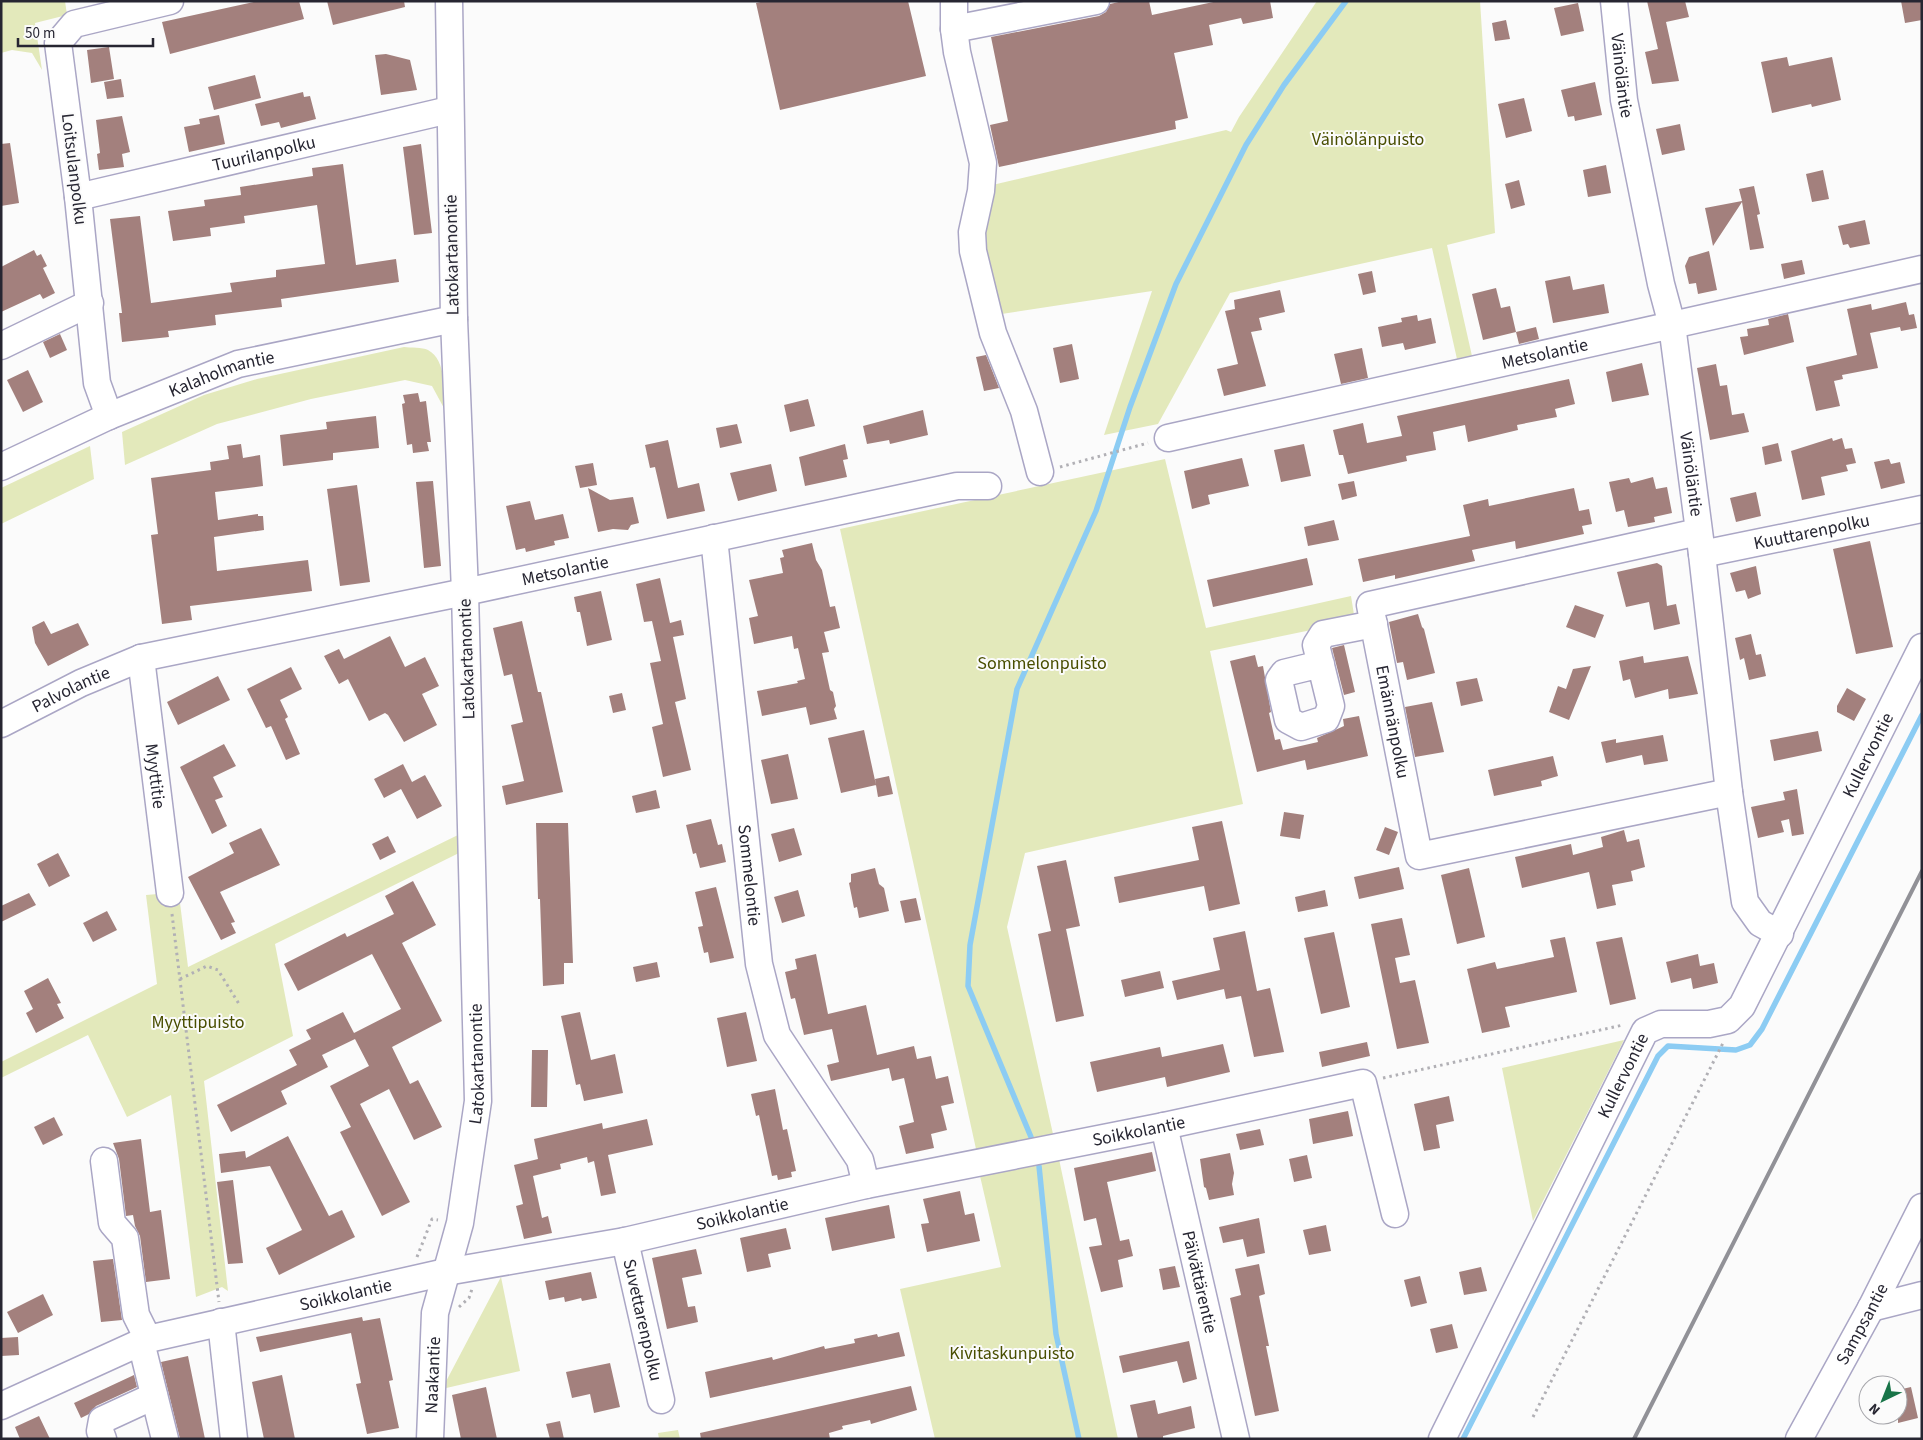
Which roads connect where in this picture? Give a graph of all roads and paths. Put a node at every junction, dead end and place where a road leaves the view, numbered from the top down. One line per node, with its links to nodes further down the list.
1 (449, 1): 7 (street, Latokartanontie)
2 (954, 1): 6 (street)
3 (1096, 1): 6 (street)
4 (1614, 1): 12 (street, Väinöläntie)
5 (163, 2): 8 (street, Loitsulanpolku)
6 (954, 29): 19 (street)
7 (449, 110): 8 (street, Tuurilanpolku); 11 (street, Latokartanontie)
8 (78, 197): 10 (street, Loitsulanpolku)
9 (1922, 269): 12 (street, Metsolantie)
10 (90, 303): 13 (street); 14 (street, Loitsulanpolku)
11 (454, 319): 14 (street, Kalaholmantie); 24 (street, Latokartanontie)
12 (1672, 325): 15 (street, Metsolantie); 23 (street, Väinöläntie)
13 (1, 346)
14 (109, 416): 18 (street, Kalaholmantie)
15 (1168, 438)
16 (1126, 449): 17 (path)
17 (1104, 455)
18 (1, 467)
19 (1040, 472)
20 (988, 486): 22 (street, Metsolantie)
21 (1922, 509): 23 (street, Kuuttarenpolku)
22 (714, 538): 24 (street, Metsolantie); 40 (street, Sommelontie)
23 (1700, 543): 25 (street, Emännänpolku); 30 (street, Väinöläntie)
24 (465, 592): 27 (street, Metsolantie); 44 (street, Latokartanontie)
25 (1374, 624): 28 (street); 30 (street, Emännänpolku)
26 (1922, 647): 32 (street, Kullervontie)
27 (141, 658): 29 (street, Palvolantie); 31 (street, Myyttitie)
28 (1321, 664)
29 (1, 724)
30 (1729, 792): 32 (street, Väinöläntie)
31 (170, 893): 33 (path)
32 (1780, 934): 35 (street, Kullervontie)
33 (180, 979): 34 (path); 48 (path)
34 (239, 1004)
35 (1728, 1020): 36 (street, Kullervontie); 53 (path)
36 (1645, 1031): 37 (path); 60 (street, Kullervontie)
37 (1363, 1083): 38 (street, Soikkolantie); 42 (street)
38 (1164, 1126): 40 (street, Soikkolantie); 59 (street, Päivättärentie)
39 (104, 1161): 49 (street)
40 (866, 1185): 43 (street, Soikkolantie)
41 (1922, 1206): 46 (street, Sampsantie)
42 (1395, 1214)
43 (625, 1241): 44 (street, Soikkolantie); 51 (street, Suvettarenpolku)
44 (446, 1272): 47 (street, Latokartanontie); 48 (street, Soikkolantie)
45 (1922, 1295): 46 (street)
46 (1871, 1308): 54 (street, Sampsantie)
47 (435, 1313): 58 (street, Naakantie)
48 (221, 1322): 49 (street, Soikkolantie); 57 (street)
49 (144, 1341): 50 (street); 52 (street, Soikkolantie)
50 (154, 1396): 55 (street); 56 (street)
51 (661, 1400)
52 (1, 1406)
53 (1533, 1417)
54 (1801, 1437)
55 (103, 1439)
56 (165, 1439)
57 (234, 1439)
58 (430, 1439)
59 (1236, 1439)
60 (1442, 1439)

